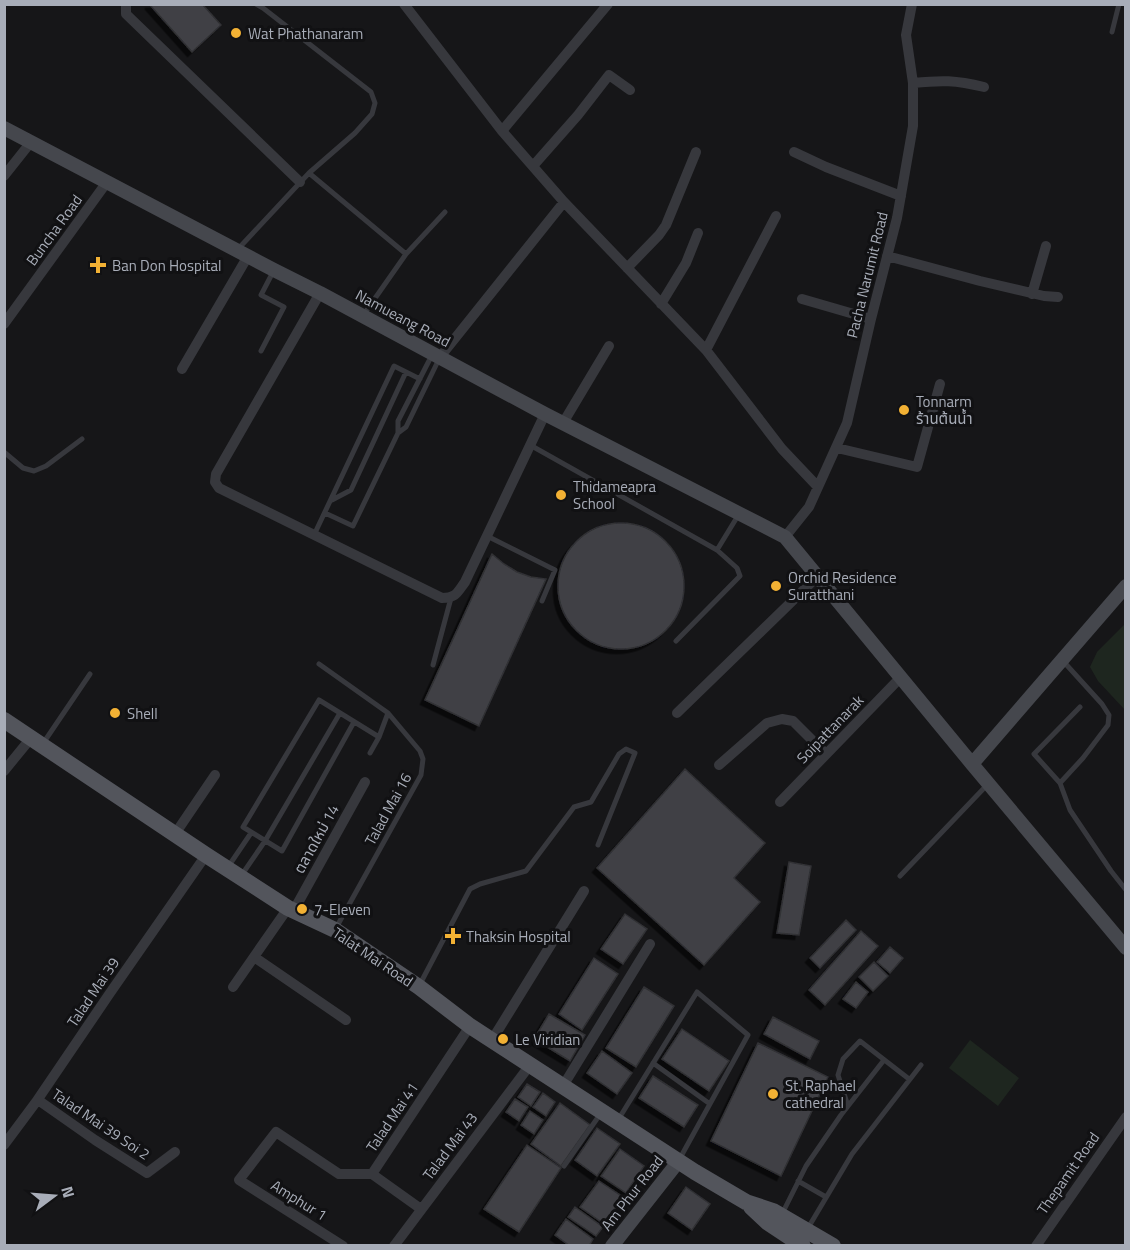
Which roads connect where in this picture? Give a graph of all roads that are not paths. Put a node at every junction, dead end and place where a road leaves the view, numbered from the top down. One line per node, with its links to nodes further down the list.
1 (126, 4): 20 (street)
2 (256, 4): 17 (lane)
3 (404, 4): 12 (street)
4 (608, 4): 12 (street)
5 (912, 4): 8 (street, Pacha Narumit Road)
6 (1119, 4): 7 (lane)
7 (1112, 33)
8 (913, 83): 9 (street); 21 (street, Pacha Narumit Road)
9 (984, 87)
10 (630, 90): 16 (street)
11 (4, 128): 13 (street, Namueang Road)
12 (502, 131): 16 (street)
13 (31, 142): 18 (street); 19 (street, Namueang Road)
14 (696, 152): 30 (street)
15 (794, 152): 21 (street)
16 (533, 166): 22 (street)
17 (309, 173): 20 (lane); 28 (lane)
18 (4, 176)
19 (107, 182): 27 (street, Namueang Road); 39 (street, Buncha Road)
20 (300, 182): 27 (lane)
21 (901, 196): 29 (street, Pacha Narumit Road)
22 (564, 202): 30 (street); 43 (street)
23 (445, 212): 28 (lane)
24 (776, 216): 41 (street)
25 (698, 233): 36 (street)
26 (1046, 246): 33 (street)
27 (242, 253): 31 (street, Namueang Road); 44 (street)
28 (406, 254): 37 (lane)
29 (887, 256): 33 (street); 38 (street, Pacha Narumit Road)
30 (627, 268): 36 (street)
31 (274, 270): 32 (street, Namueang Road); 42 (lane)
32 (321, 293): 37 (street, Namueang Road); 59 (street)
33 (1032, 294): 34 (street)
34 (1058, 297)
35 (802, 299): 38 (street)
36 (662, 304): 41 (street)
37 (363, 316): 43 (street, Namueang Road)
38 (871, 319): 53 (street, Pacha Narumit Road)
39 (4, 324)
40 (609, 346): 49 (street)
41 (706, 350): 55 (street)
42 (261, 351)
43 (437, 355): 46 (lane); 48 (street, Namueang Road); 50 (lane)
44 (182, 369)
45 (406, 372): 46 (lane); 56 (lane); 56 (lane)
46 (420, 379): 50 (lane)
47 (939, 384): 53 (street)
48 (545, 414): 49 (street, Namueang Road); 52 (street)
49 (563, 423): 58 (street, Namueang Road)
50 (398, 433): 57 (lane)
51 (82, 439): 54 (lane)
52 (530, 445): 60 (street); 62 (lane)
53 (837, 448): 55 (street, Pacha Narumit Road)
54 (4, 453)
55 (818, 487): 61 (street, Pacha Narumit Road)
56 (332, 500): 57 (lane)
57 (326, 513): 59 (lane)
58 (739, 514): 61 (street, Namueang Road); 62 (lane)
59 (314, 535): 65 (street)
60 (487, 536): 65 (street); 66 (lane)
61 (785, 537): 63 (street)
62 (717, 550): 67 (lane)
63 (818, 576): 72 (street); 74 (street)
64 (1125, 586): 68 (street)
65 (451, 598): 70 (lane)
66 (542, 601)
67 (676, 641)
68 (1062, 660): 83 (street); 88 (lane)
69 (319, 664): 75 (lane, Talad Mai 16)
70 (433, 665)
71 (90, 674): 80 (lane)
72 (901, 677): 82 (street, Soipattanarak); 83 (street)
73 (1080, 707): 88 (lane)
74 (677, 712)
75 (388, 713): 79 (lane); 101 (lane, Talad Mai 16)
76 (340, 714): 78 (lane); 91 (lane); 93 (lane)
77 (4, 720): 80 (main road, Talat Mai Road)
78 (354, 722): 79 (lane); 93 (lane)
79 (379, 737): 81 (lane)
80 (37, 741): 85 (street); 92 (main road, Talat Mai Road)
81 (370, 753)
82 (826, 754): 84 (street); 90 (street, Soipattanarak)
83 (972, 764): 89 (street)
84 (720, 765)
85 (4, 771)
86 (215, 775): 92 (street)
87 (365, 782): 100 (street, ตลาดใหม่ 14)
88 (1060, 783): 98 (lane)
89 (988, 784): 97 (lane); 103 (street)
90 (780, 802)
91 (251, 833): 93 (lane); 96 (lane)
92 (175, 834): 95 (main road, Talat Mai Road)
93 (264, 841): 96 (lane)
94 (598, 845): 106 (lane)
95 (206, 855): 96 (main road, Talat Mai Road); 116 (street, Talad Mai 39)
96 (233, 873): 100 (main road, Talat Mai Road)
97 (900, 876)
98 (1125, 890)
99 (584, 891): 109 (street)
100 (291, 909): 101 (main road, Talat Mai Road); 104 (street, ตลาดใหม่ 14)
101 (335, 930): 106 (main road, Talat Mai Road)
102 (650, 944): 115 (street)
103 (1125, 948)
104 (254, 957): 105 (street, ตลาดใหม่ 14); 107 (street)
105 (233, 987)
106 (419, 987): 108 (main road, Talat Mai Road)
107 (346, 1020)
108 (470, 1026): 109 (main road, Talat Mai Road); 126 (street, Talad Mai 41)
109 (492, 1040): 112 (main road, Talat Mai Road)
110 (884, 1060): 114 (lane); 118 (lane); 118 (lane)
111 (653, 1063): 117 (lane); 117 (lane); 121 (lane)
112 (530, 1065): 115 (main road, Talat Mai Road); 131 (street, Talad Mai 43)
113 (921, 1065): 114 (lane)
114 (909, 1079): 129 (lane)
115 (563, 1086): 119 (main road, Talat Mai Road)
116 (38, 1100): 122 (street, Talad Mai 39); 123 (street, Talad Mai 39 Soi 2)
117 (710, 1104): 124 (lane)
118 (848, 1106): 128 (lane)
119 (602, 1112): 121 (main road, Talat Mai Road); 125 (lane)
120 (1125, 1118): 138 (street, Thepamit Road)
121 (617, 1122): 124 (main road, Talat Mai Road)
122 (4, 1145)
123 (176, 1152)
124 (678, 1161): 130 (main road, Talat Mai Road); 136 (street, Am Phur Road)
125 (564, 1166)
126 (372, 1174): 127 (street, Talad Mai 41); 131 (street)
127 (239, 1180): 134 (street, Amphur 1)
128 (798, 1181): 129 (lane); 132 (lane)
129 (826, 1197): 133 (lane)
130 (746, 1202): 132 (main road); 133 (main road)
131 (422, 1209): 135 (street, Talad Mai 43)
132 (781, 1215): 133 (main road)
133 (798, 1240): 137 (main road)
134 (343, 1245)
135 (394, 1245)
136 (612, 1245)
137 (833, 1245)
138 (1036, 1245)

